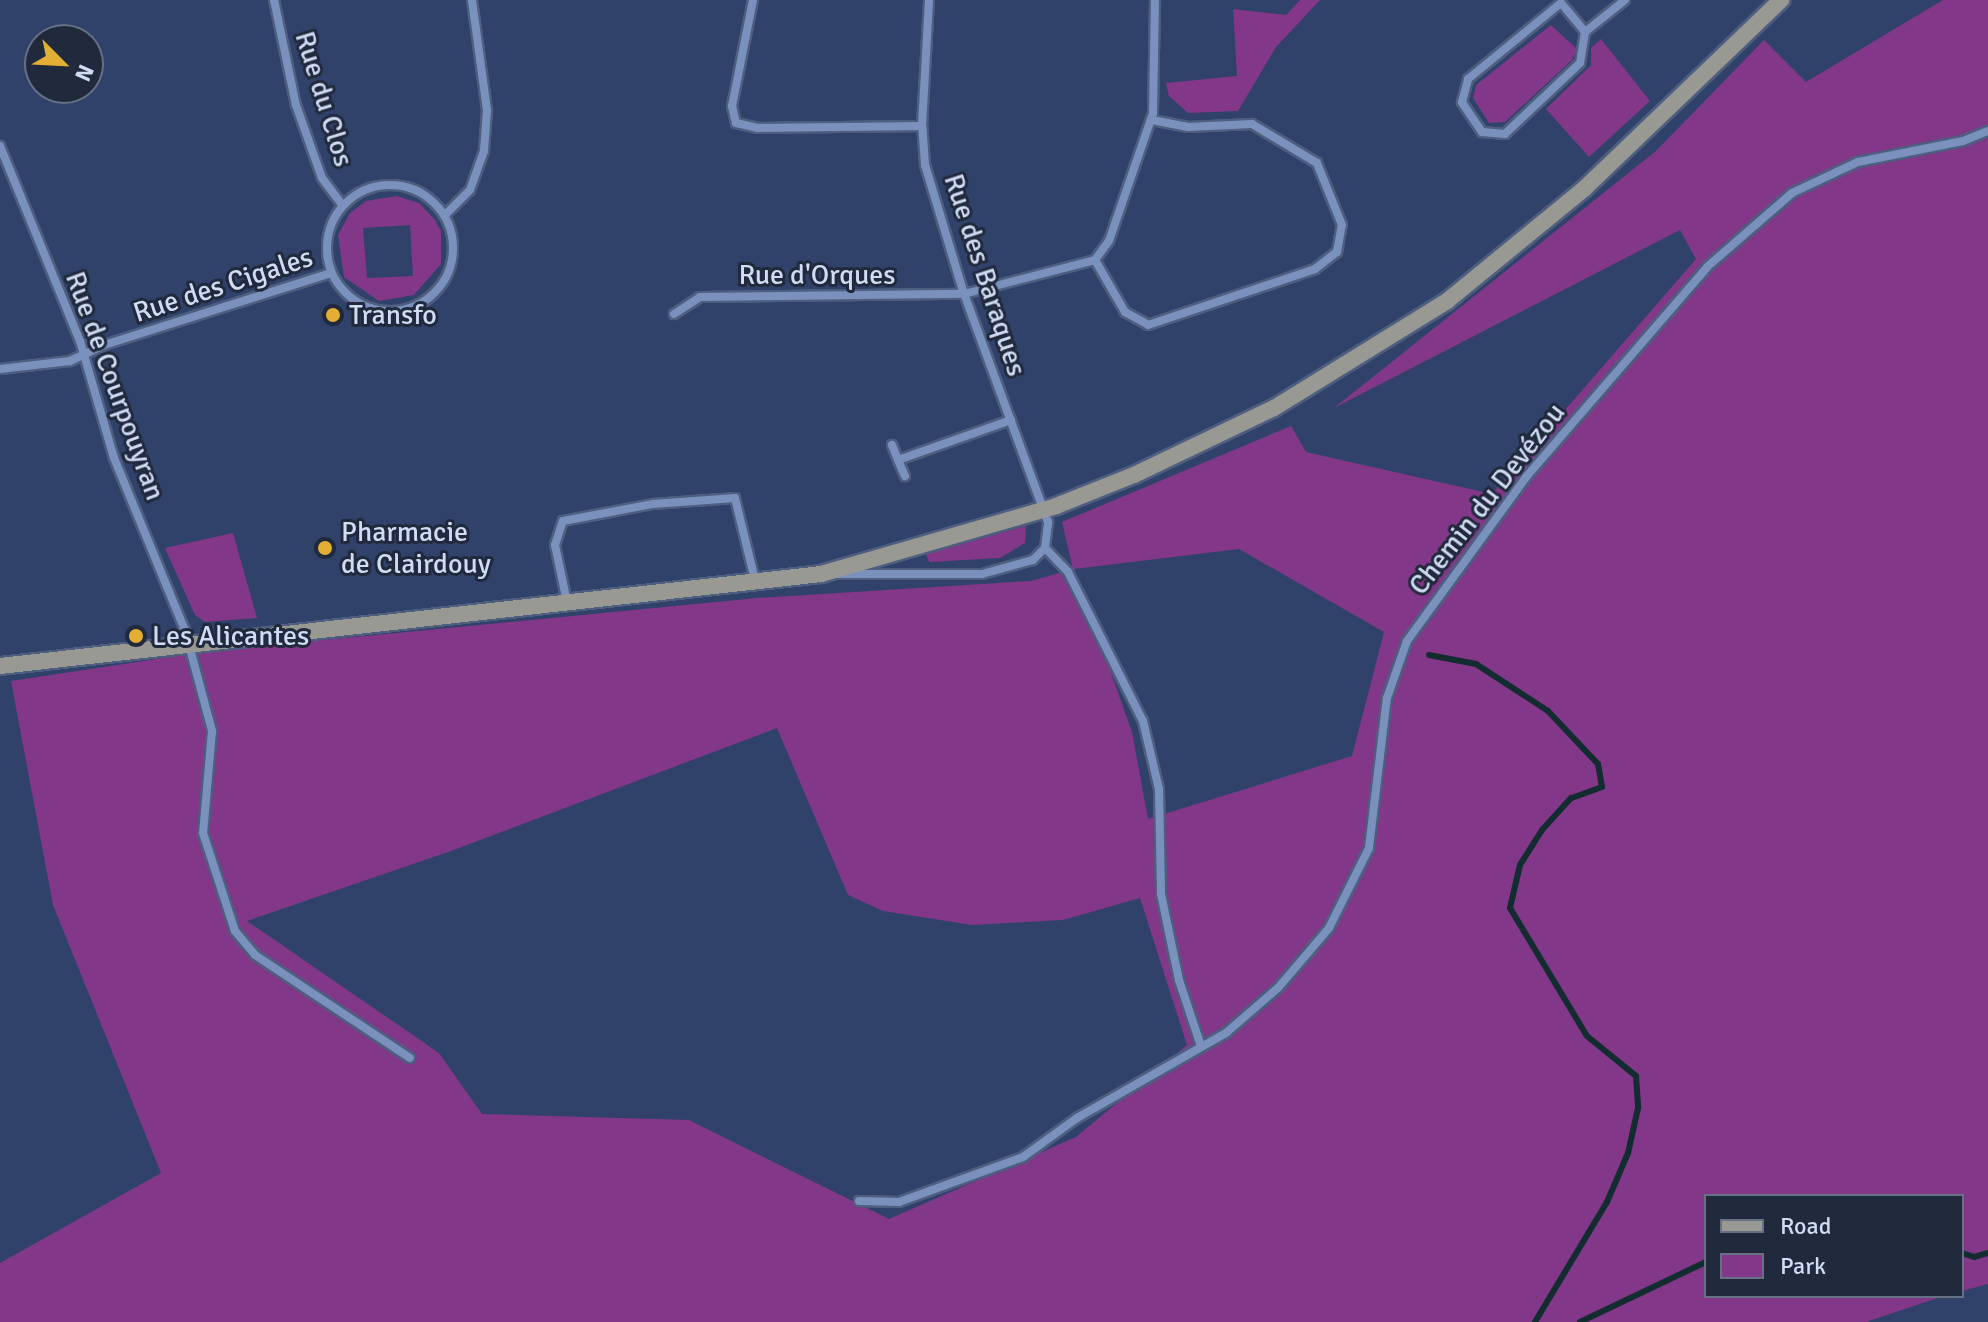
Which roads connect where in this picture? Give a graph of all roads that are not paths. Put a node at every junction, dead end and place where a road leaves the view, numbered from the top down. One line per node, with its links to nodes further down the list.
1 (274, 0): 14 (street, Rue du Clos)
2 (472, 0): 15 (street)
3 (753, 0): 11 (street)
4 (929, 0): 11 (street, Rue des Baraques)
5 (1155, 0): 10 (street)
6 (1625, 0): 9 (street)
7 (1781, 0): 26 (street)
8 (1560, 2): 9 (street); 9 (street)
9 (1585, 32)
10 (1151, 120): 16 (street); 16 (street)
11 (922, 126): 18 (street, Rue des Baraques)
12 (1988, 131): 33 (street, Chemin du Devézou)
13 (0, 146): 20 (street, Rue de Courpouyran)
14 (342, 205): 15 (street, Rue du Clos); 17 (street, Rue du Clos)
15 (445, 215): 17 (street)
16 (1095, 260): 18 (street, Rue d'Orques)
17 (331, 273): 20 (street, Rue des Cigales)
18 (964, 294): 19 (street, Rue d'Orques); 22 (street, Rue des Baraques)
19 (674, 314)
20 (83, 357): 21 (street, Rue des Cigales); 31 (street, Rue de Courpouyran)
21 (0, 369)
22 (1011, 420): 24 (street); 26 (street, Rue des Baraques)
23 (892, 445): 24 (street)
24 (898, 460): 25 (street)
25 (905, 476)
26 (1044, 510): 27 (street, Rue des Baraques); 28 (street)
27 (1045, 548): 28 (street); 33 (street)
28 (821, 574): 29 (street)
29 (755, 580): 30 (street); 30 (street)
30 (567, 602): 31 (street)
31 (186, 641): 32 (street); 34 (street, Rue de Courpouyran)
32 (0, 666)
33 (1201, 1046): 35 (street, Chemin du Devézou)
34 (410, 1058)
35 (859, 1201)

